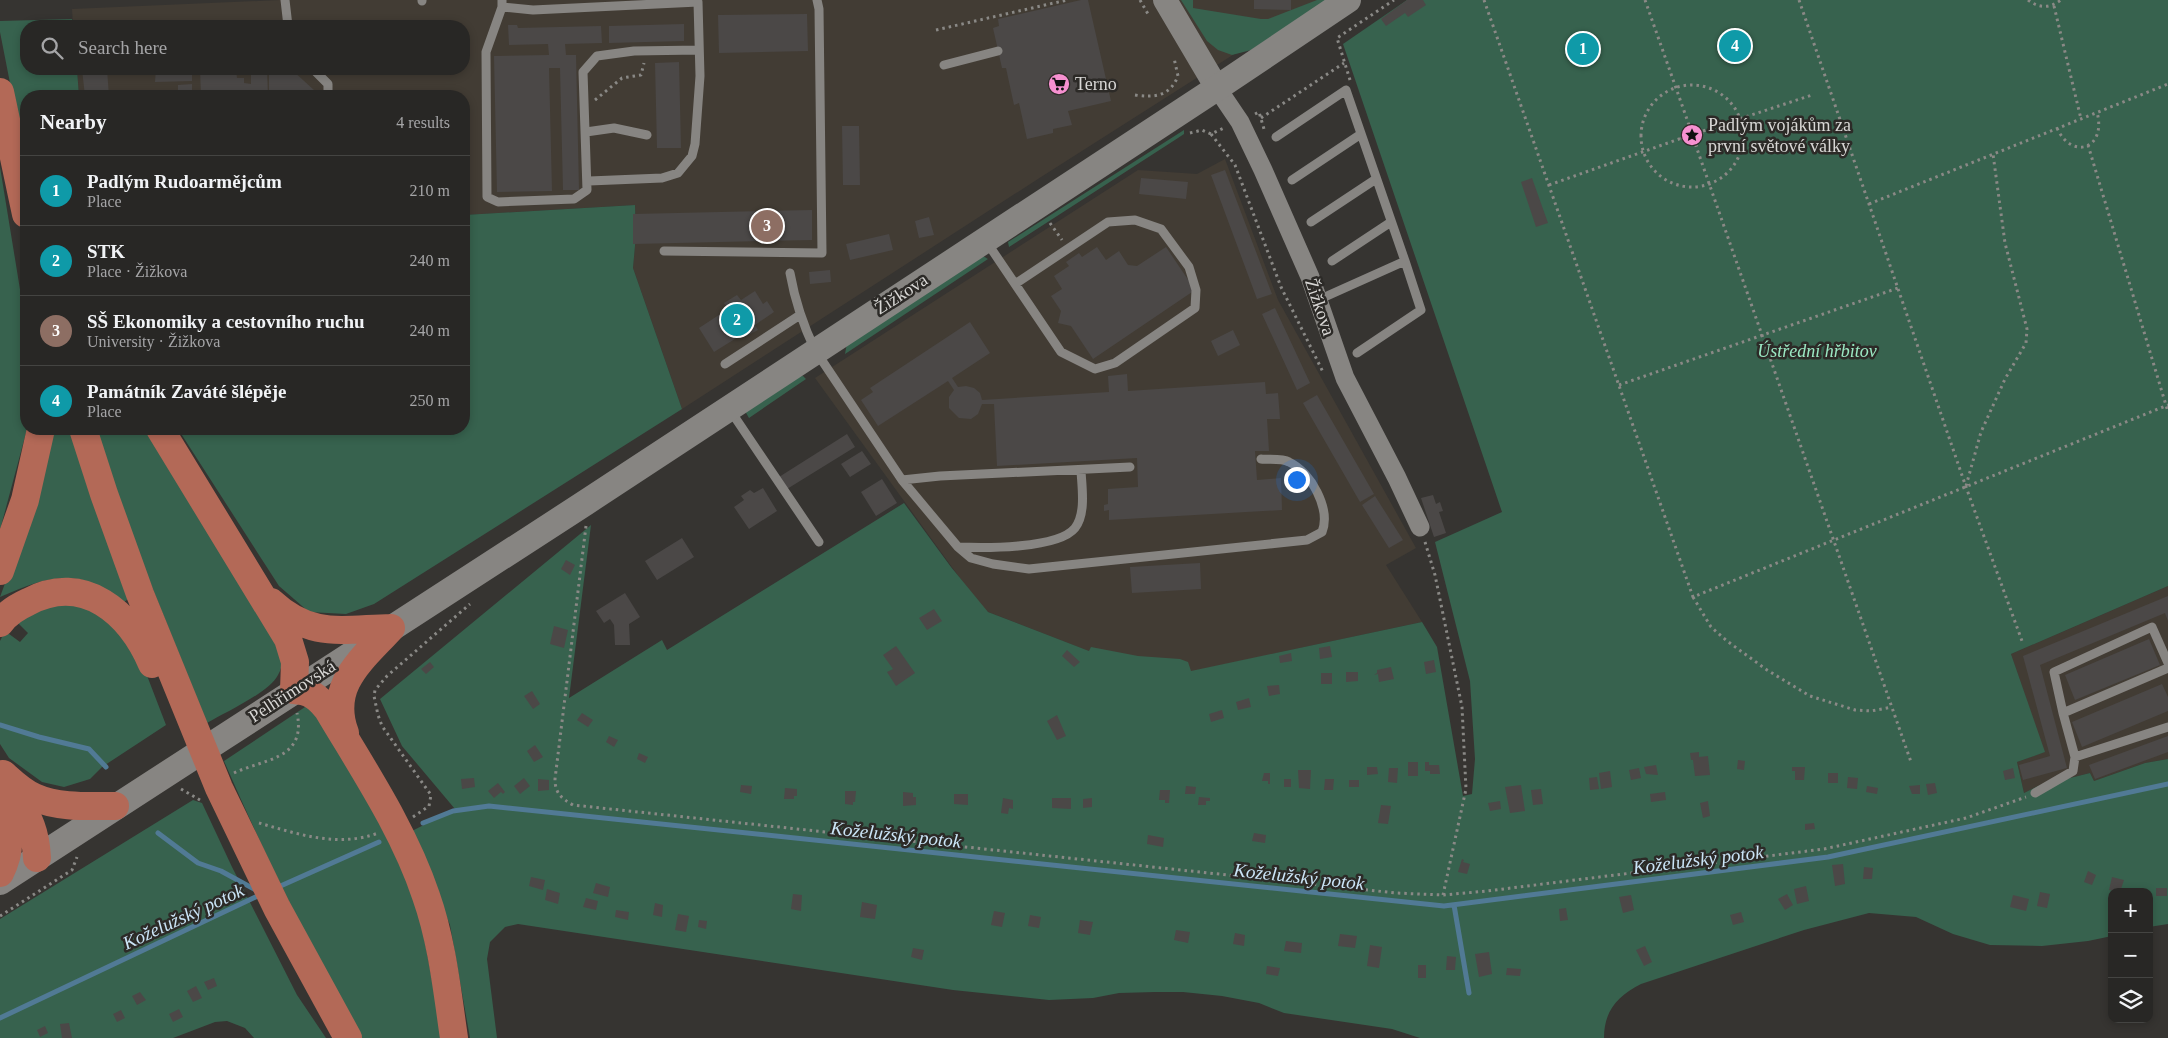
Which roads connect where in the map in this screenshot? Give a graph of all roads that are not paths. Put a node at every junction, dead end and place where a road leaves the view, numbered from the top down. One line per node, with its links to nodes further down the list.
1 (285, 0): 6 (lane)
2 (817, 0): 27 (lane)
3 (1348, 0): 11 (main road, Žižkova)
4 (502, 3): 7 (lane); 22 (lane)
5 (1157, 7): 11 (street)
6 (287, 20)
7 (700, 50): 15 (lane); 22 (lane)
8 (998, 51): 9 (lane)
9 (944, 65)
10 (319, 75): 12 (lane)
11 (1217, 88): 26 (main road, Žižkova); 32 (street, Žižkova)
12 (328, 90)
13 (0, 92): 14 (main road)
14 (6, 124): 19 (main road); 23 (main road)
15 (586, 132): 16 (lane); 22 (lane)
16 (647, 134)
17 (1361, 134): 18 (lane); 20 (lane); 21 (lane)
18 (1276, 137)
19 (20, 164)
20 (1376, 179): 24 (lane); 25 (lane)
21 (1292, 180)
22 (588, 181)
23 (20, 187)
24 (1311, 222)
25 (1391, 222): 28 (lane); 29 (lane)
26 (985, 239): 31 (lane); 34 (main road, Žižkova)
27 (664, 251)
28 (1332, 261)
29 (1405, 261): 32 (lane); 35 (lane)
30 (790, 274): 33 (lane)
31 (1015, 284): 31 (lane)
32 (1318, 300): 46 (street, Žižkova)
33 (800, 315): 34 (lane); 36 (lane)
34 (815, 350): 37 (main road, Žižkova); 44 (lane)
35 (1357, 353)
36 (725, 364)
37 (729, 408): 45 (main road, Žižkova); 47 (lane)
38 (40, 435): 49 (main road)
39 (85, 435): 55 (main road)
40 (164, 435): 50 (main road)
41 (1261, 460): 48 (lane)
42 (1130, 467): 43 (lane)
43 (1081, 471): 44 (lane); 48 (lane)
44 (902, 480): 48 (lane)
45 (586, 513): 52 (main road, Pelhřimovská)
46 (1420, 527)
47 (820, 542)
48 (958, 547)
49 (0, 571)
50 (258, 589): 52 (main road); 56 (main road)
51 (0, 623): 55 (main road)
52 (392, 628): 56 (main road, Pelhřimovská); 59 (main road)
53 (2168, 663): 57 (lane)
54 (2168, 668): 57 (lane)
55 (165, 677): 69 (main road)
56 (295, 699): 59 (main road); 63 (main road, Pelhřimovská)
57 (2064, 713): 60 (lane)
58 (2168, 728): 60 (lane)
59 (351, 748): 70 (main road)
60 (2075, 757): 62 (lane)
61 (1, 772): 63 (main road); 66 (main road)
62 (2035, 793)
63 (115, 806): 66 (main road, Pelhřimovská)
64 (0, 807): 65 (main road)
65 (9, 834): 66 (main road); 67 (main road)
66 (37, 858): 68 (main road, Pelhřimovská)
67 (0, 872)
68 (0, 882)
69 (348, 1038)
70 (454, 1038)

